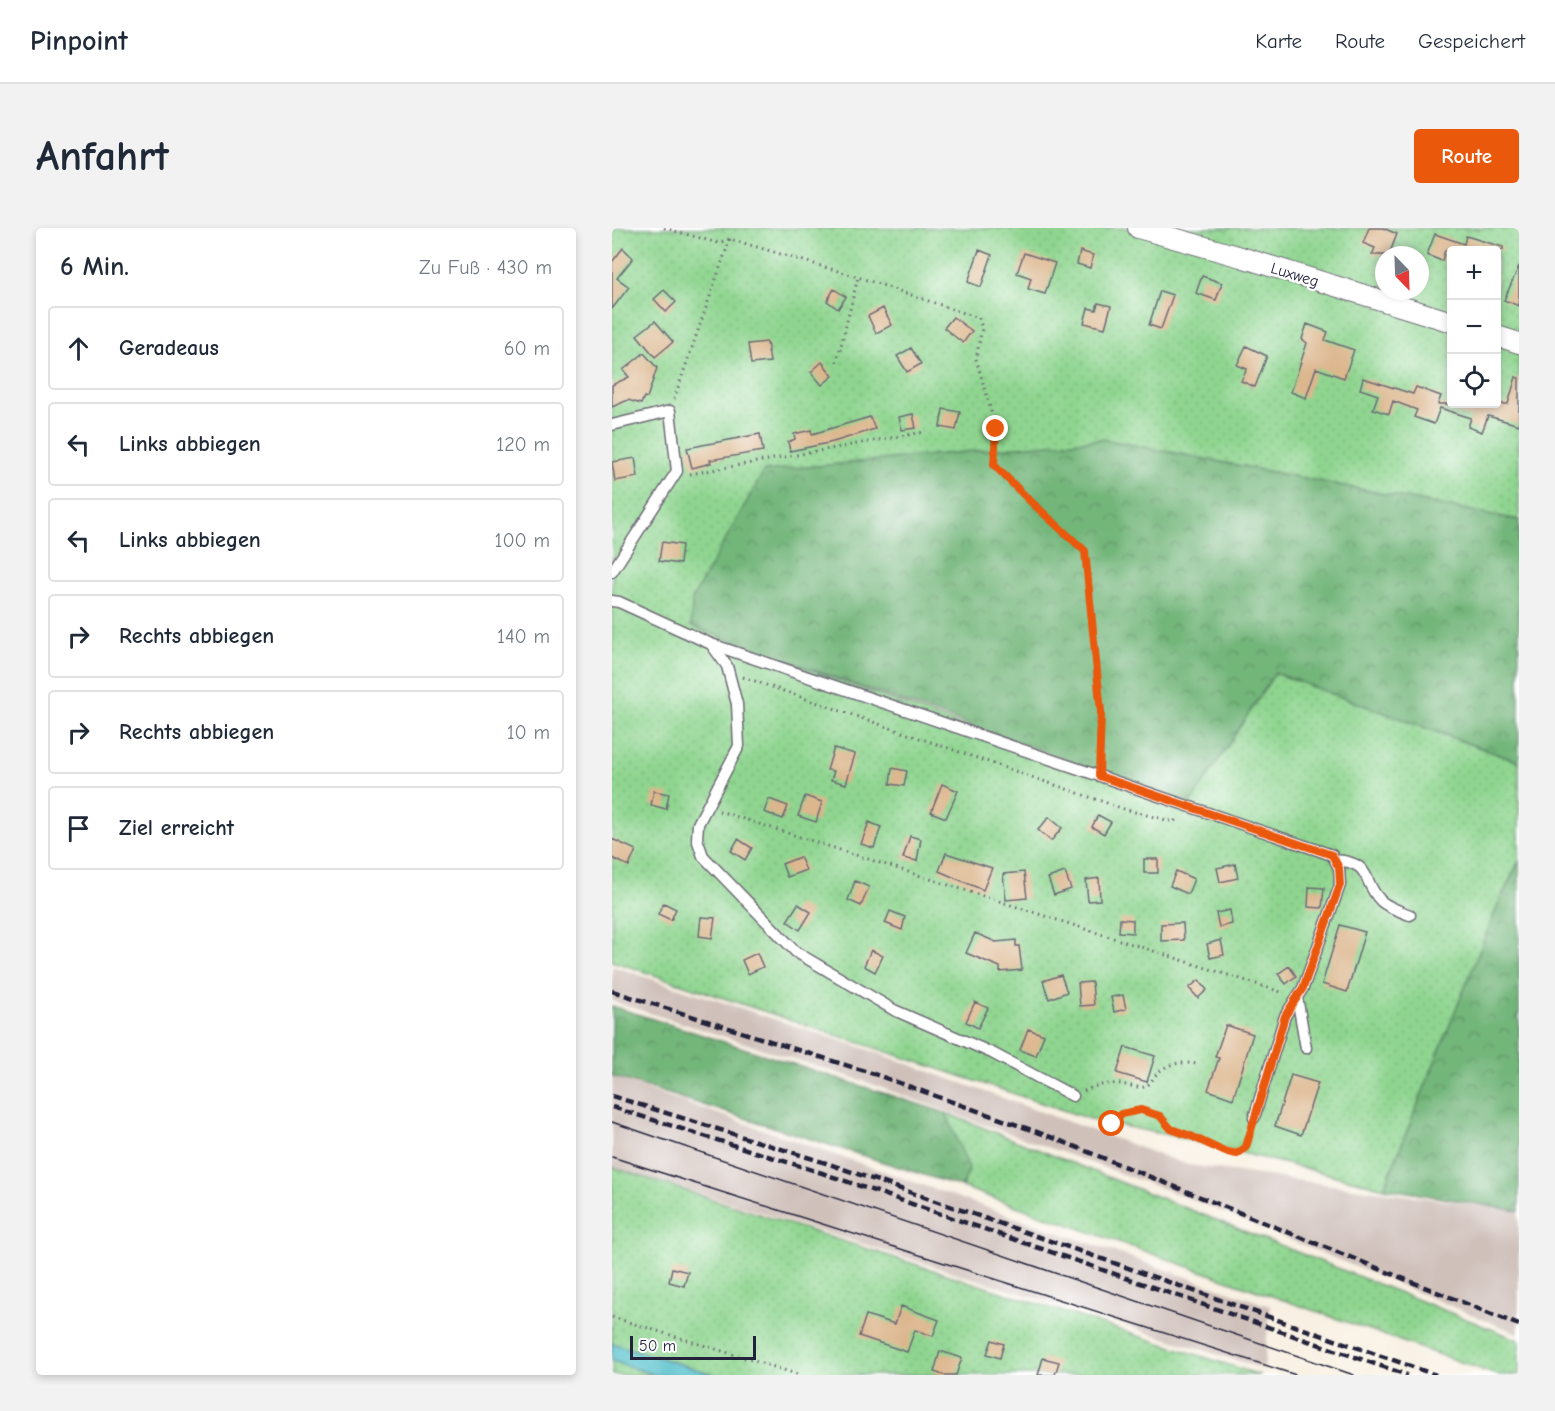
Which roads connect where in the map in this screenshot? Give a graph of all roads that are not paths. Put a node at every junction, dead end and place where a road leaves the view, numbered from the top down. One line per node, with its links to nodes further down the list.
1 (1138, 228): 2 (street, Luxweg)
2 (1447, 320)
3 (1501, 337): 4 (street)
4 (1519, 343)
5 (612, 425): 6 (lane)
6 (612, 572)
7 (612, 601): 8 (lane)
8 (711, 645): 9 (lane); 13 (lane)
9 (1335, 860): 10 (lane); 11 (lane)
10 (1410, 915)
11 (1297, 997): 12 (lane); 14 (lane)
12 (1306, 1048)
13 (1073, 1096)
14 (1254, 1118)

